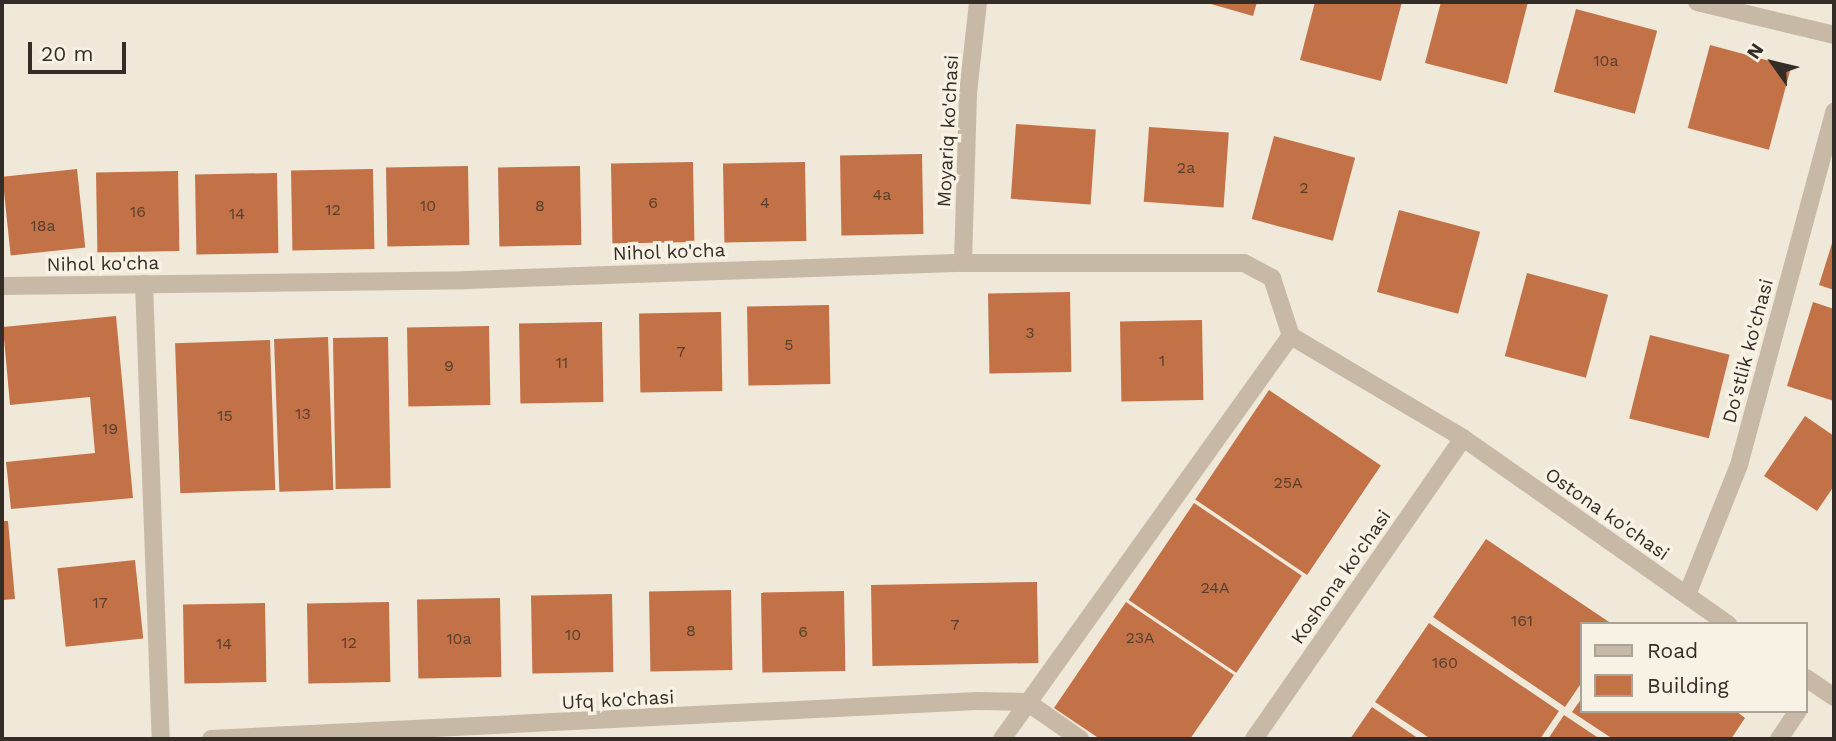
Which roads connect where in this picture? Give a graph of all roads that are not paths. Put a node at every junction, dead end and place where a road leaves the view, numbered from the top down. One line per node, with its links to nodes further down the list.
1 (978, 2): 5 (street, Moyariq ko'chasi)
2 (1697, 2): 3 (street)
3 (1834, 35)
4 (1834, 112): 10 (street, Do'stlik ko'chasi)
5 (963, 263): 6 (street, Nihol ko'cha); 8 (street, Nihol ko'cha)
6 (144, 284): 7 (street, Nihol ko'cha); 17 (street)
7 (2, 286)
8 (1292, 336): 9 (street, Ostona ko'chasi); 14 (street)
9 (1463, 438): 10 (street, Ostona ko'chasi); 21 (street, Koshona ko'chasi)
10 (1687, 595): 11 (street, Ostona ko'chasi)
11 (1725, 622)
12 (1810, 687): 13 (street)
13 (1834, 697)
14 (1027, 702): 16 (street, Ufq ko'chasi); 19 (street); 20 (street)
15 (1797, 713): 22 (street)
16 (543, 732): 18 (street, Ufq ko'chasi)
17 (161, 739)
18 (211, 739)
19 (1002, 739)
20 (1080, 739)
21 (1254, 739)
22 (1779, 739)

